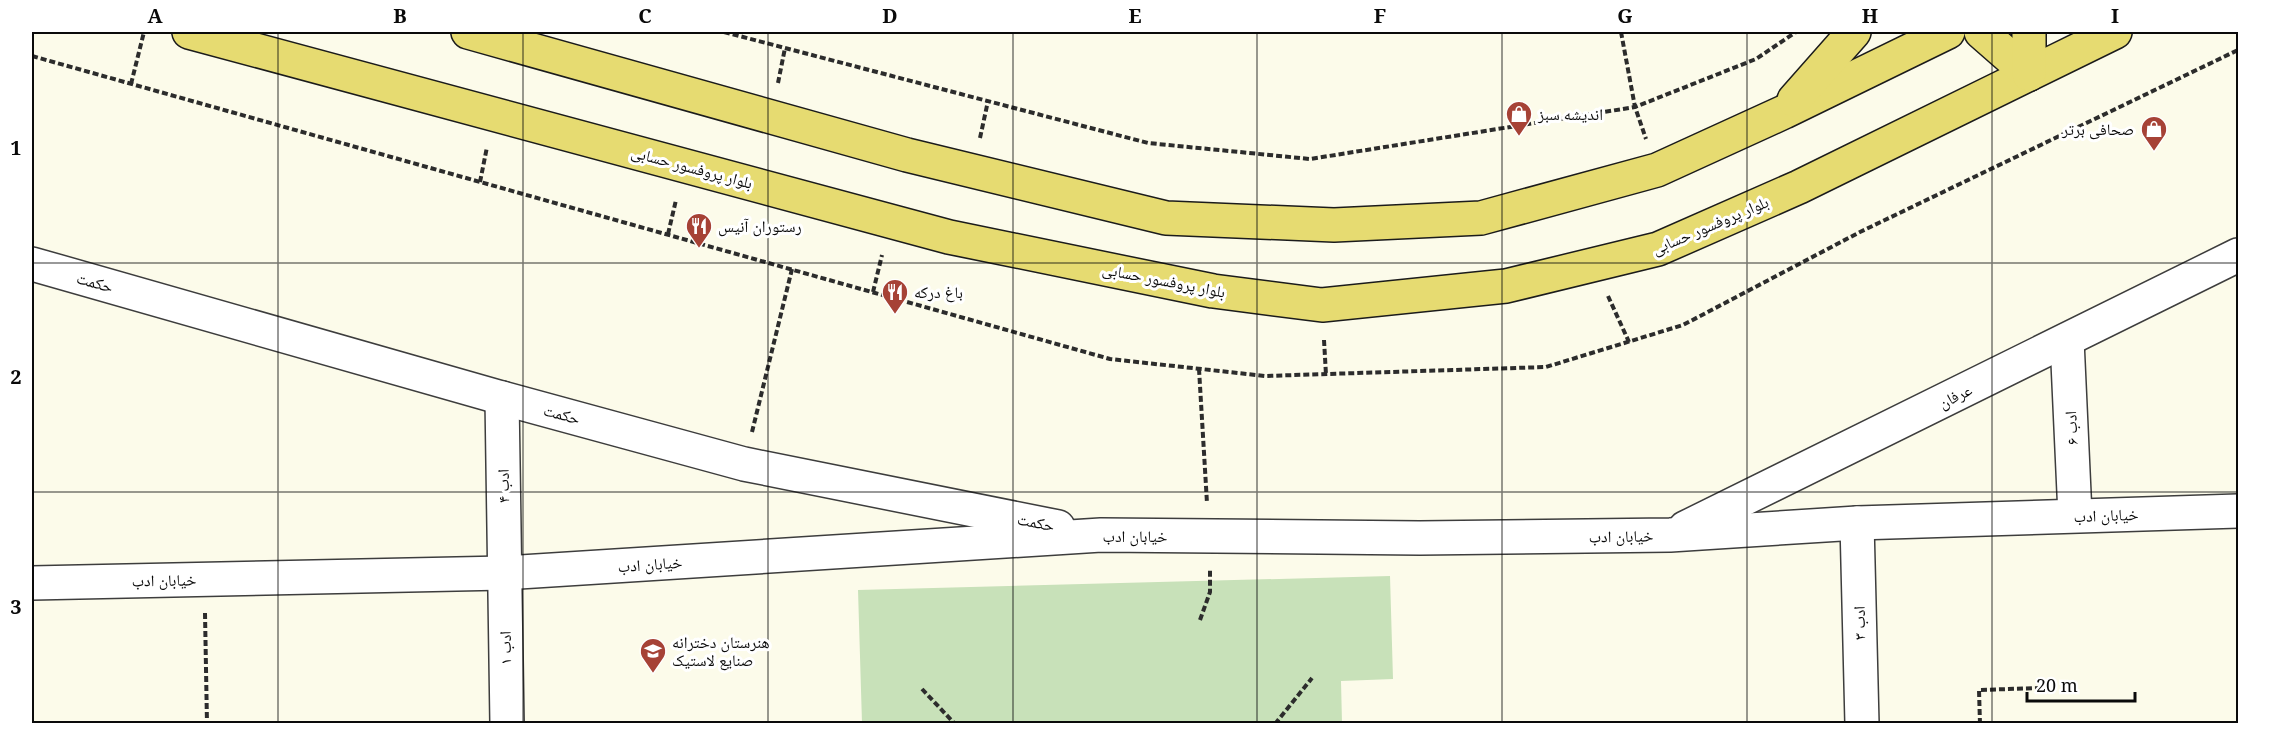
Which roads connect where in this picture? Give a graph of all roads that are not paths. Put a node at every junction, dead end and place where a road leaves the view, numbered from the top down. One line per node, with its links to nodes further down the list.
1 (189, 32): 8 (main road, بلوار پروفسور حسابی)
2 (468, 32): 9 (main road)
3 (1854, 32): 9 (main road)
4 (1948, 32): 9 (main road)
5 (1981, 32): 8 (main road)
6 (2030, 32): 8 (main road)
7 (2115, 32): 8 (main road, بلوار پروفسور حسابی)
8 (2029, 74)
9 (1784, 112)
10 (2238, 255): 12 (street, عرفان)
11 (32, 264): 13 (street, حکمت)
12 (2067, 340): 15 (street, ادب ۶); 18 (street, عرفان)
13 (502, 398): 17 (street, حکمت); 19 (street, ادب ۴)
14 (2238, 511): 15 (street, خیابان ادب)
15 (2076, 515): 16 (street, خیابان ادب)
16 (1857, 523): 18 (street, خیابان ادب); 22 (street, ادب ۳)
17 (1101, 535): 18 (street, خیابان ادب); 19 (street, خیابان ادب)
18 (1670, 535)
19 (504, 573): 20 (street, خیابان ادب); 21 (street, ادب ۱)
20 (32, 583)
21 (507, 723)
22 (1862, 723)

